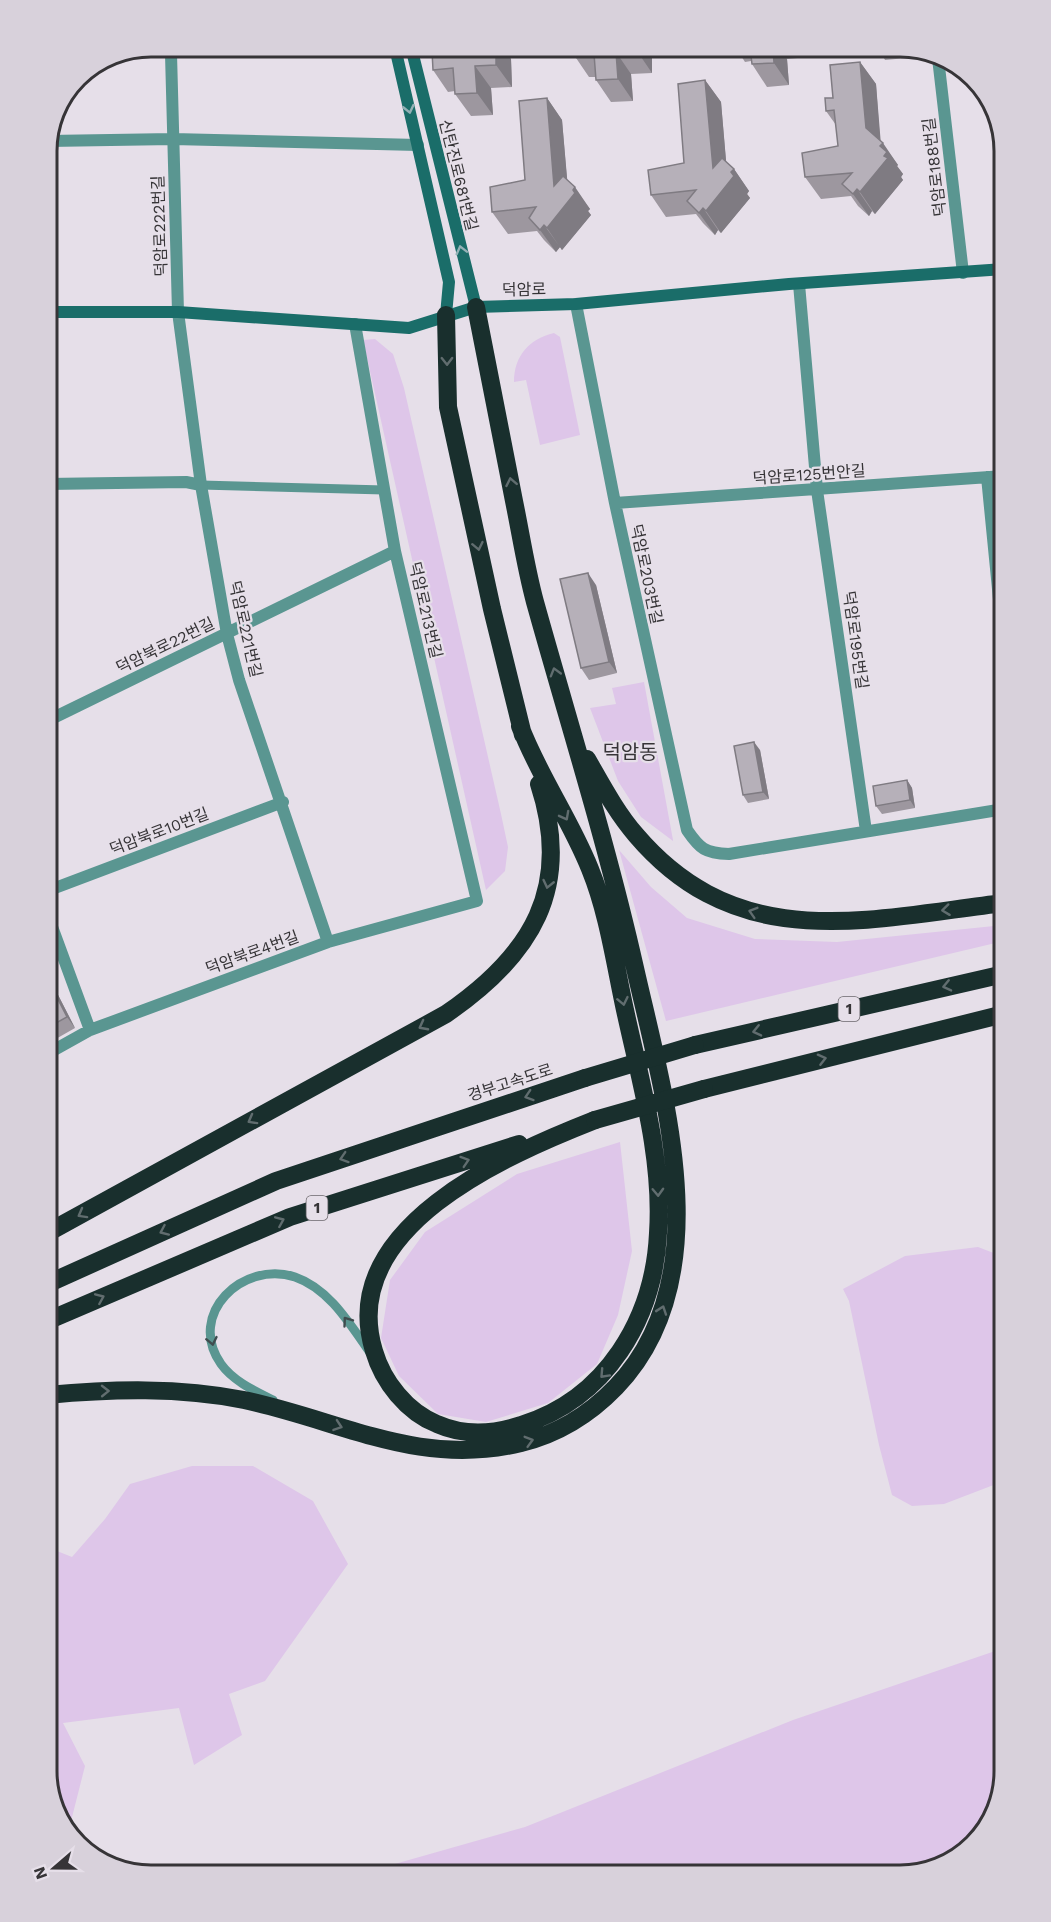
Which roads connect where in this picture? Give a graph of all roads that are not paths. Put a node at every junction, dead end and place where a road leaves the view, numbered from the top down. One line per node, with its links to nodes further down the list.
1 (171, 57): 5 (street, 덕암로222번길)
2 (397, 57): 7 (street, 신탄진로681번길, one-way to 7)
3 (414, 57): 12 (street, 신탄진로681번길, one-way to 3)
4 (939, 66): 9 (street, 덕암로188번길)
5 (173, 139): 6 (street); 7 (street, 신탄진로681번길); 14 (street, 덕암로222번길)
6 (58, 141)
7 (418, 144): 15 (street, 신탄진로681번길)
8 (994, 270): 9 (street, 덕암로)
9 (963, 273): 10 (street, 덕암로)
10 (799, 284): 11 (street, 덕암로); 22 (street, 덕암로195번길)
11 (576, 304): 12 (street, 덕암로); 23 (street, 덕암로203번길)
12 (476, 307): 15 (street, 덕암로); 29 (highway, one-way to 12)
13 (57, 312): 14 (street, 덕암로)
14 (178, 312): 16 (street, 덕암로); 20 (street, 덕암로221번길)
15 (446, 315): 16 (street, 덕암로); 28 (highway, one-way to 28)
16 (355, 324): 21 (street, 덕암로213번길)
17 (987, 477): 18 (street, 덕암로125번안길); 22 (street, 덕암로125번안길); 24 (street)
18 (994, 477)
19 (57, 484): 20 (street)
20 (201, 485): 21 (lane); 26 (street, 덕암로221번길)
21 (384, 490): 25 (street, 덕암로213번길)
22 (817, 490): 23 (street, 덕암로125번안길); 32 (street, 덕암로195번길)
23 (615, 503): 32 (street, 덕암로203번길)
24 (994, 544)
25 (395, 551): 26 (street, 덕암북로22번길); 34 (street, 덕암로213번길)
26 (226, 634): 27 (street, 덕암북로22번길); 30 (street, 덕암로221번길)
27 (57, 717)
28 (520, 726): 43 (highway, one-way to 43); 46 (highway, one-way to 46)
29 (571, 728): 35 (highway, one-way to 29); 48 (highway, one-way to 29)
30 (282, 802): 33 (street, 덕암북로10번길); 37 (street, 덕암로221번길)
31 (994, 811): 32 (street)
32 (866, 831)
33 (57, 887)
34 (477, 901): 37 (street, 덕암북로4번길)
35 (994, 904)
36 (57, 940): 40 (street)
37 (328, 942): 40 (street, 덕암북로4번길)
38 (994, 977): 44 (highway, 경부고속도로 / 1, one-way to 44, bridge)
39 (994, 1017): 42 (highway, 1, one-way to 39, bridge)
40 (90, 1030): 41 (street, 덕암북로4번길)
41 (57, 1048)
42 (595, 1120): 45 (highway, 1, one-way to 42); 46 (highway)
43 (57, 1227)
44 (57, 1279)
45 (57, 1316)
46 (381, 1368): 48 (lane, one-way to 48)
47 (57, 1394): 48 (highway, one-way to 48)
48 (296, 1413)

